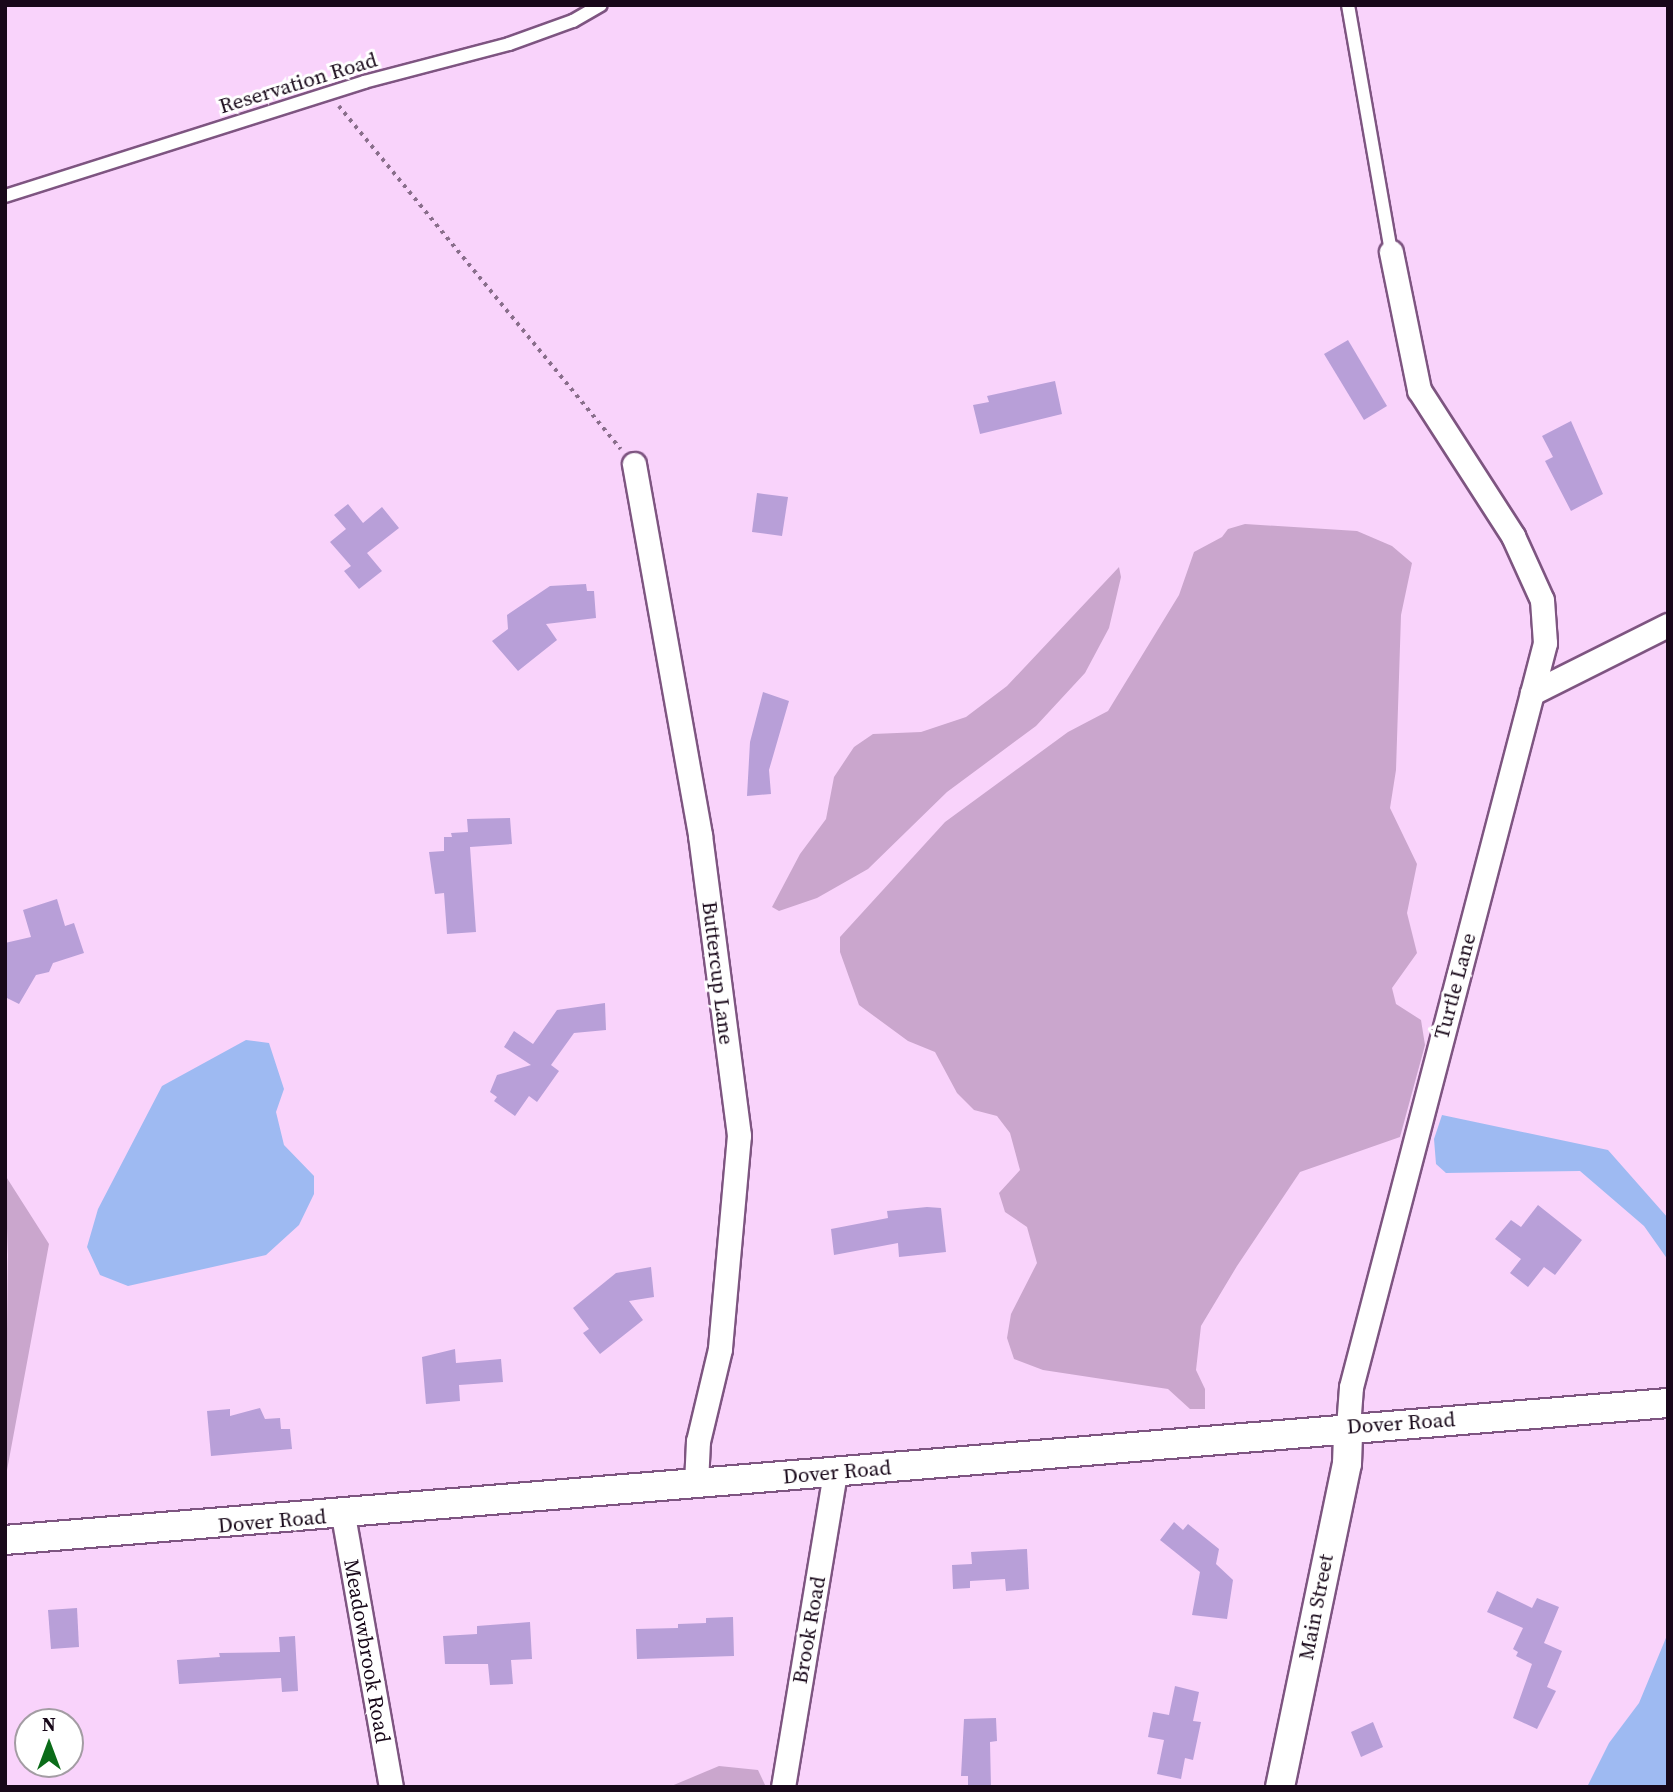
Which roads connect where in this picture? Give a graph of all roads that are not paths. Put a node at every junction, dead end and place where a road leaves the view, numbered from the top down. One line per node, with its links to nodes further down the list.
1 (601, 5): 3 (lane, Reservation Road)
2 (1348, 5): 4 (lane)
3 (5, 196)
4 (1391, 252): 7 (street, Turtle Lane)
5 (634, 464): 11 (street, Buttercup Lane)
6 (1668, 625): 7 (street)
7 (1532, 693): 9 (street, Turtle Lane)
8 (1668, 1403): 9 (street, Dover Road)
9 (1348, 1427): 10 (street, Dover Road); 16 (street, Main Street)
10 (835, 1473): 11 (street, Dover Road); 15 (street, Brook Road)
11 (696, 1484): 12 (street, Dover Road)
12 (343, 1515): 13 (street, Dover Road); 14 (street, Meadowbrook Road)
13 (5, 1540)
14 (391, 1787)
15 (783, 1787)
16 (1280, 1787)

